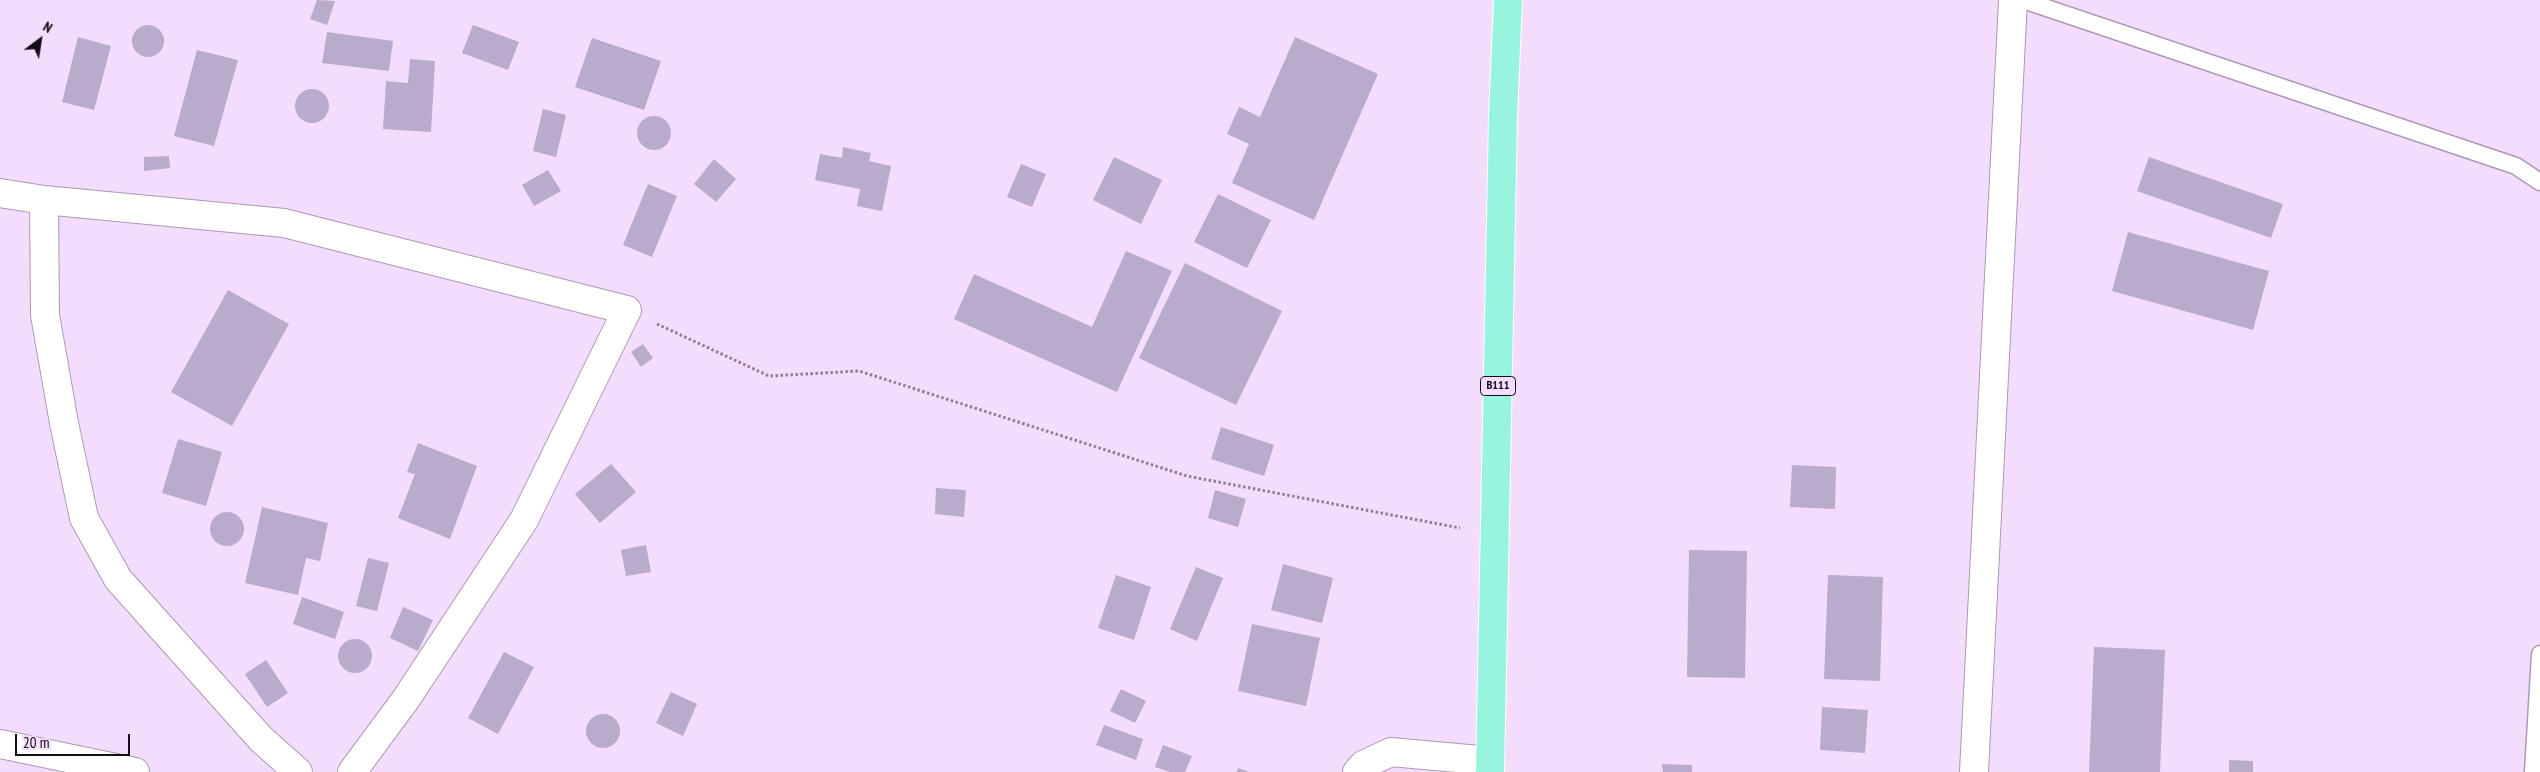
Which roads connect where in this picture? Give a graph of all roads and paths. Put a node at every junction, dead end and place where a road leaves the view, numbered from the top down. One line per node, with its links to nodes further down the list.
1 (1508, 0): 8 (main road, B111)
2 (2012, 0): 16 (street)
3 (2023, 0): 4 (lane)
4 (2540, 182)
5 (0, 193): 6 (street)
6 (44, 200): 7 (street); 13 (street)
7 (627, 310): 8 (path); 14 (street)
8 (1495, 535): 11 (main road, B111)
9 (2540, 654): 17 (lane)
10 (0, 744): 12 (street)
11 (1490, 767): 15 (street)
12 (135, 772)
13 (298, 772)
14 (352, 772)
15 (1357, 772)
16 (1974, 772)
17 (2533, 772)

